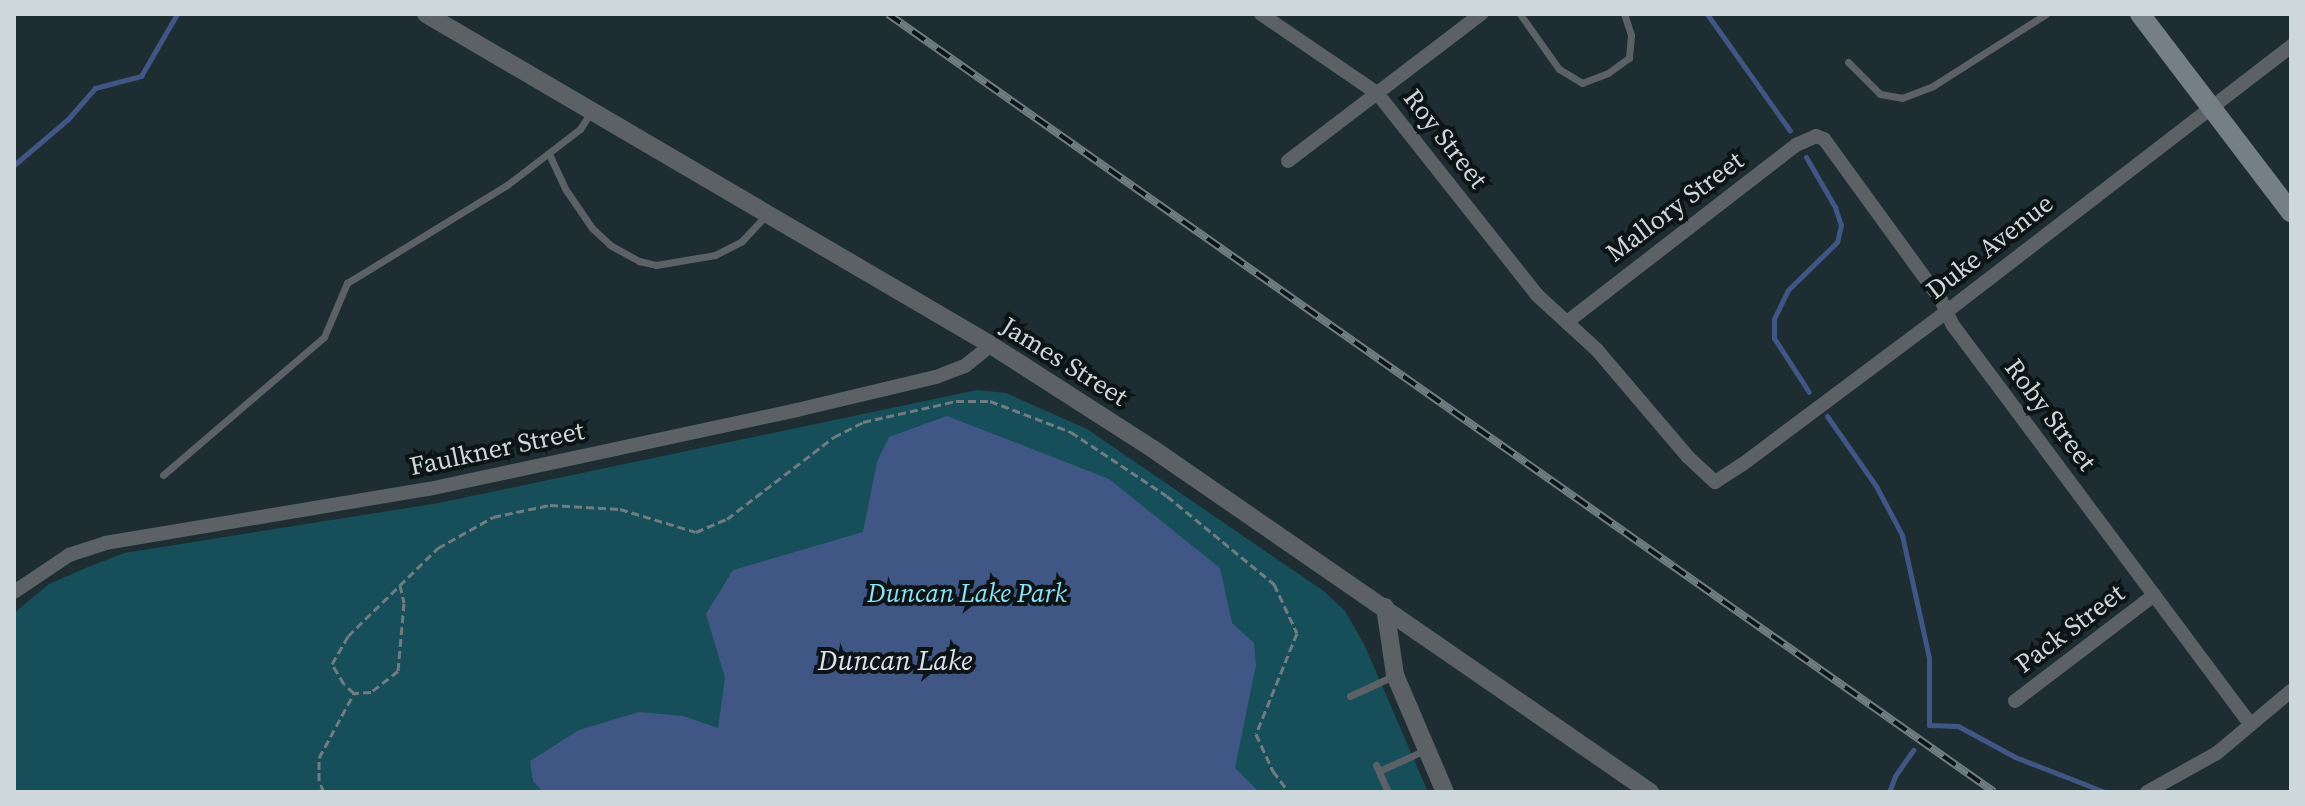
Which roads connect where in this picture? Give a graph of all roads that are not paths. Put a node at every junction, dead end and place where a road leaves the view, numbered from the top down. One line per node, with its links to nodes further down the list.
1 (426, 14): 12 (street, James Street)
2 (1261, 14): 10 (street, Roy Street)
3 (1481, 14): 10 (street)
4 (1520, 14): 5 (lane)
5 (1624, 14)
6 (2046, 14): 9 (lane)
7 (2140, 14): 11 (main road)
8 (2291, 46): 11 (street, Duke Avenue)
9 (1848, 62)
10 (1377, 93): 15 (street); 19 (street, Roy Street)
11 (2211, 107): 16 (main road); 18 (street, Duke Avenue)
12 (593, 111): 14 (lane); 17 (street, James Street)
13 (1816, 136): 18 (street, Roby Street); 19 (street, Mallory Street)
14 (549, 154): 17 (lane); 21 (lane)
15 (1288, 161)
16 (2287, 198)
17 (767, 212): 20 (street, James Street)
18 (1946, 312): 22 (street, Duke Avenue); 24 (street, Roby Street)
19 (1567, 322): 22 (street, Roy Street)
20 (991, 345): 23 (street, Faulkner Street); 25 (street, James Street)
21 (163, 475)
22 (1715, 482)
23 (14, 592)
24 (2154, 595): 29 (street, Pack Street); 30 (street, Roby Street)
25 (1385, 607): 26 (street); 34 (street, James Street)
26 (1395, 675): 28 (lane); 31 (street)
27 (2291, 691): 30 (street)
28 (1350, 696)
29 (2015, 701)
30 (2249, 723): 35 (street)
31 (1427, 749): 32 (lane); 33 (street)
32 (1388, 792)
33 (1445, 792)
34 (1650, 792)
35 (2147, 792)

